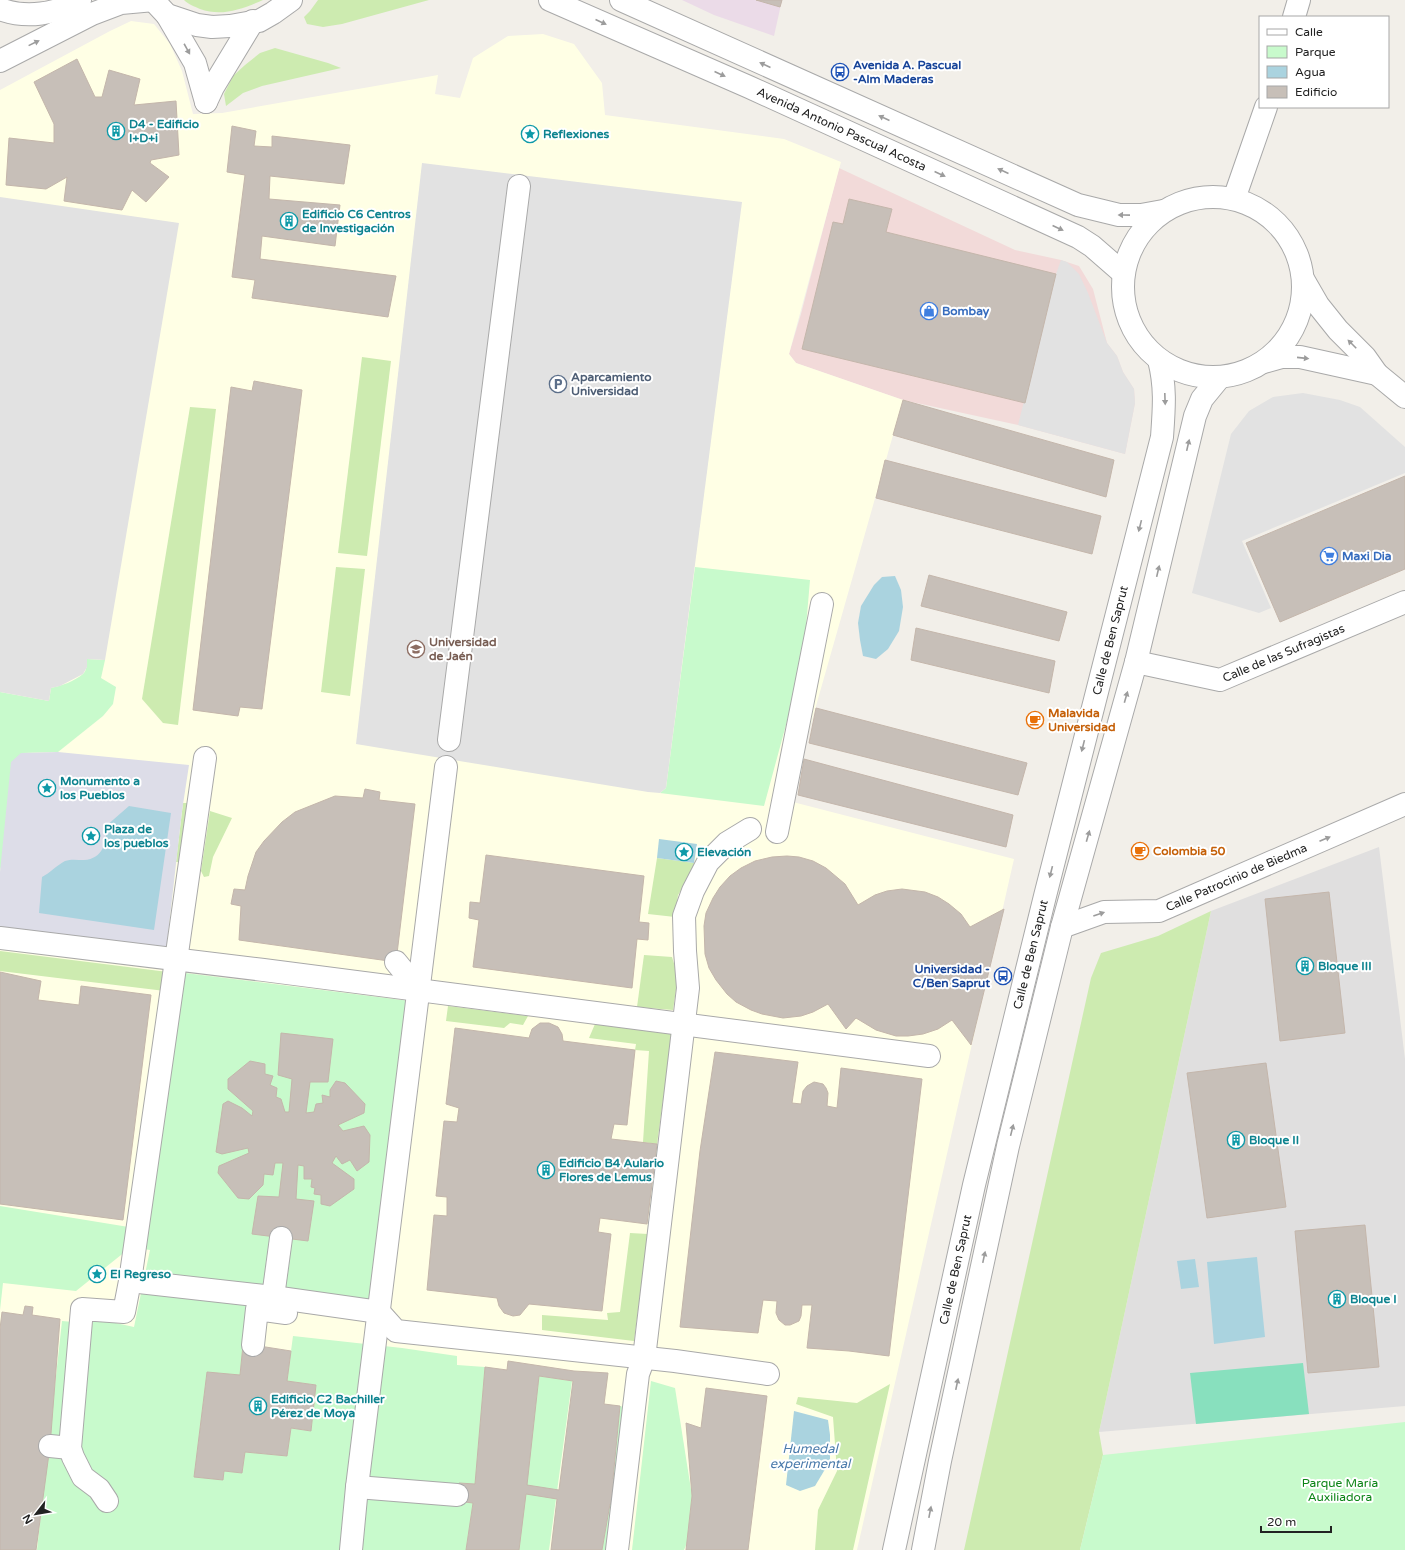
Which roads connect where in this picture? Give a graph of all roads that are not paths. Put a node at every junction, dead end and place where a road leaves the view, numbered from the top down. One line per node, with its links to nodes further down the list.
1 (80, 0): 7 (street)
2 (291, 0): 9 (street)
3 (550, 0): 15 (street, Avenida Antonio Pascual Acosta, one-way to 15)
4 (620, 0): 14 (street, one-way to 4)
5 (1299, 0): 8 (street)
6 (158, 5): 9 (street); 9 (street, one-way to 9); 10 (street, one-way to 6)
7 (0, 9)
8 (1294, 16)
9 (253, 21)
10 (0, 61)
11 (1266, 108): 13 (street)
12 (519, 186): 25 (street)
13 (1234, 199): 14 (street); 16 (street)
14 (1163, 211): 15 (street)
15 (1123, 273): 17 (street)
16 (1303, 278): 18 (street); 19 (street, one-way to 16)
17 (1159, 360): 20 (street); 50 (street, Calle de Ben Saprut, one-way to 50)
18 (1264, 362): 19 (street, one-way to 19); 20 (street)
19 (1377, 374): 21 (street)
20 (1220, 377): 24 (street, Calle de Ben Saprut, one-way to 20)
21 (1405, 397)
22 (1405, 602): 24 (street, Calle de las Sufragistas)
23 (822, 604): 30 (street)
24 (1136, 662): 31 (street, Calle de Ben Saprut, one-way to 24)
25 (449, 740)
26 (206, 758): 33 (street)
27 (446, 767): 35 (street)
28 (1405, 804): 31 (street, Calle Patrocinio de Biedma, one-way to 28)
29 (750, 829): 36 (street)
30 (777, 832)
31 (1062, 927): 51 (street, Calle de Ben Saprut, one-way to 31)
32 (0, 938): 33 (street)
33 (176, 959): 35 (street); 39 (street)
34 (396, 962): 35 (street)
35 (419, 990): 36 (street); 41 (street)
36 (684, 1022): 37 (street); 43 (street)
37 (929, 1056)
38 (281, 1238): 40 (street)
39 (130, 1281): 40 (street); 47 (street)
40 (273, 1297): 41 (street)
41 (378, 1317): 42 (street); 43 (street); 45 (street)
42 (253, 1345)
43 (644, 1358): 44 (street); 49 (street)
44 (768, 1374)
45 (357, 1487): 46 (street); 48 (street)
46 (457, 1494)
47 (107, 1501)
48 (351, 1550)
49 (617, 1550)
50 (894, 1550)
51 (923, 1550)

